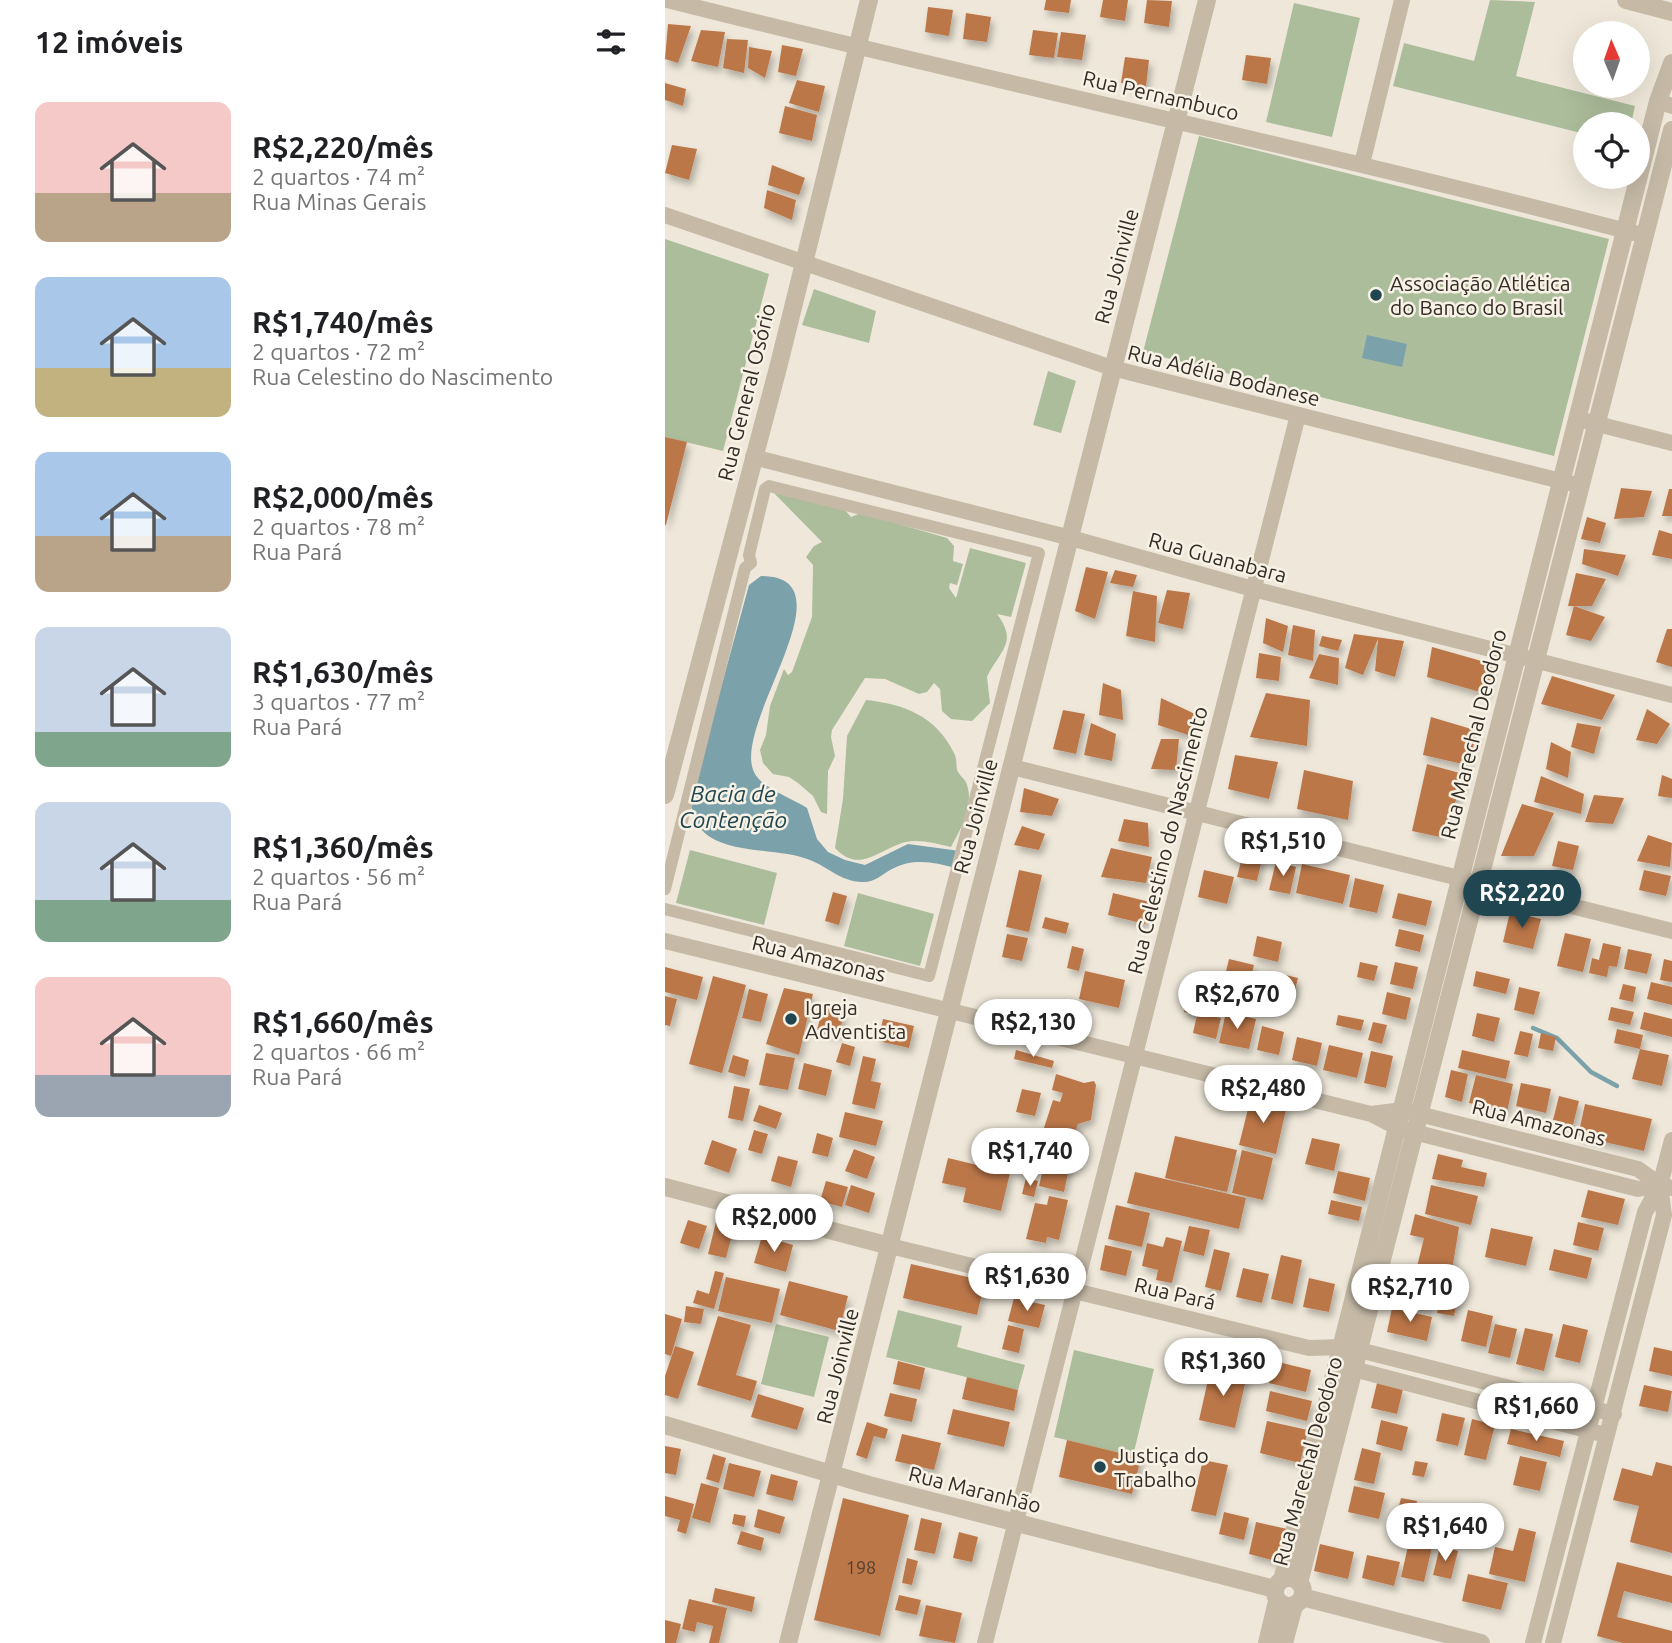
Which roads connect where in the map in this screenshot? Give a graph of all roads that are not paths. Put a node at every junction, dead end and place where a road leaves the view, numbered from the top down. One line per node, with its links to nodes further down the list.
1 (667, 0): 7 (street, Rua Pernambuco)
2 (869, 0): 7 (street, Rua General Osório)
3 (1207, 0): 10 (street, Rua Joinville)
4 (1402, 0): 13 (street)
5 (1626, 0): 6 (street)
6 (1672, 12)
7 (856, 48): 10 (street, Rua Pernambuco); 19 (street, Rua General Osório)
8 (1672, 63): 9 (street, Rua Marechal Deodoro)
9 (1665, 104): 12 (street, Rua Marechal Deodoro)
10 (1176, 119): 13 (street, Rua Pernambuco); 22 (street, Rua Joinville)
11 (1672, 131): 15 (street, Rua Marechal Deodoro)
12 (1650, 146)
13 (1362, 163): 17 (street, Rua Pernambuco)
14 (1636, 189): 17 (street, Rua Marechal Deodoro)
15 (1665, 191): 18 (street, Rua Marechal Deodoro)
16 (665, 215): 19 (street, Rua Adélia Bodanese)
17 (1626, 231): 18 (street, Rua Pernambuco); 20 (street, Rua Marechal Deodoro)
18 (1645, 236): 21 (street, Rua Marechal Deodoro)
19 (803, 261): 22 (street, Rua Adélia Bodanese); 27 (street, Rua General Osório)
20 (1603, 319): 21 (street); 24 (street, Rua Marechal Deodoro)
21 (1622, 324): 25 (street, Rua Marechal Deodoro)
22 (1112, 368): 23 (street, Rua Adélia Bodanese); 30 (street, Rua Joinville)
23 (1298, 415): 28 (street, Rua Adélia Bodanese); 33 (street, Rua Celestino do Nascimento)
24 (1578, 419): 25 (street); 28 (street, Rua Marechal Deodoro)
25 (1597, 424): 26 (street); 29 (street, Rua Marechal Deodoro)
26 (1672, 443)
27 (753, 457): 30 (street, Rua Guanabara); 41 (street, Rua General Osório)
28 (1561, 481): 29 (street, Rua Adélia Bodanese); 31 (street, Rua Marechal Deodoro)
29 (1581, 486): 32 (street, Rua Marechal Deodoro)
30 (1071, 538): 33 (street, Rua Guanabara); 39 (street, Rua Joinville)
31 (1538, 570): 32 (street); 34 (street, Rua Marechal Deodoro)
32 (1558, 576): 35 (street, Rua Marechal Deodoro)
33 (1253, 589): 34 (street, Rua Guanabara); 43 (street, Rua Celestino do Nascimento)
34 (1516, 655): 35 (street, Rua Guanabara); 37 (street, Rua Marechal Deodoro)
35 (1536, 660): 36 (street, Rua Guanabara); 38 (street, Rua Marechal Deodoro)
36 (1672, 695)
37 (1498, 730): 38 (street); 40 (street, Rua Marechal Deodoro)
38 (1517, 734): 42 (street, Rua Marechal Deodoro)
39 (1012, 767): 43 (street); 51 (street, Rua Joinville)
40 (1482, 792): 42 (street); 44 (street, Rua Marechal Deodoro)
41 (665, 795)
42 (1501, 796): 45 (street, Rua Marechal Deodoro)
43 (1195, 813): 44 (street); 52 (street, Rua Celestino do Nascimento)
44 (1461, 878): 45 (street); 50 (street, Rua Marechal Deodoro)
45 (1479, 883): 48 (street); 50 (street, Rua Marechal Deodoro)
46 (665, 889): 47 (street)
47 (665, 909)
48 (1672, 931)
49 (665, 941): 51 (street, Rua Amazonas)
50 (1448, 970): 53 (street, Rua Marechal Deodoro)
51 (947, 1012): 52 (street, Rua Amazonas); 63 (street, Rua Joinville)
52 (1133, 1057): 54 (street, Rua Amazonas); 66 (street, Rua Celestino do Nascimento)
53 (1411, 1112): 54 (street); 55 (street, Rua Marechal Deodoro); 56 (street, Rua Amazonas)
54 (1371, 1114): 55 (street, Rua Amazonas)
55 (1407, 1130): 59 (street, Rua Amazonas); 70 (street, Rua Marechal Deodoro)
56 (1505, 1136): 58 (street, Rua Amazonas); 59 (street)
57 (1672, 1140): 62 (street)
58 (1566, 1151): 60 (street); 62 (street, Rua Amazonas)
59 (1500, 1154): 60 (street, Rua Amazonas)
60 (1561, 1169): 62 (street, Rua Amazonas)
61 (665, 1187): 63 (street, Rua Pará)
62 (1666, 1187): 64 (street); 65 (street)
63 (890, 1246): 66 (street, Rua Pará); 81 (street, Rua Joinville)
64 (1630, 1271): 65 (street); 67 (street)
65 (1649, 1277): 68 (street)
66 (1073, 1293): 69 (street, Rua Pará); 82 (street, Rua Celestino do Nascimento)
67 (1613, 1336): 68 (street); 76 (street)
68 (1633, 1341): 77 (street)
69 (1309, 1348): 70 (street, Rua Pará); 71 (street, Rua Pará)
70 (1351, 1349): 71 (street, Rua Marechal Deodoro); 72 (street, Rua Pará)
71 (1347, 1367): 74 (street, Rua Pará); 85 (street, Rua Marechal Deodoro)
72 (1448, 1372): 73 (street, Rua Pará); 74 (street)
73 (1509, 1388): 75 (street); 76 (street, Rua Pará)
74 (1443, 1392): 75 (street, Rua Pará)
75 (1503, 1408): 79 (street, Rua Pará)
76 (1594, 1409): 77 (street, Rua Pará); 79 (street)
77 (1614, 1414): 80 (street)
78 (665, 1425): 81 (street, Rua Maranhão)
79 (1589, 1430): 80 (street, Rua Pará); 83 (street)
80 (1608, 1436): 84 (street)
81 (833, 1474): 82 (street, Rua Maranhão); 86 (street, Rua Joinville)
82 (1014, 1522): 85 (street, Rua Maranhão); 87 (street, Rua Celestino do Nascimento)
83 (1563, 1527): 84 (street); 91 (street)
84 (1583, 1532): 92 (street)
85 (1288, 1592): 88 (street, Rua Marechal Deodoro); 89 (street, Rua Marechal Deodoro); 90 (street, Rua Maranhão)
86 (788, 1643)
87 (985, 1643)
88 (1267, 1643)
89 (1285, 1643)
90 (1481, 1643)
91 (1533, 1643)
92 (1553, 1643)

